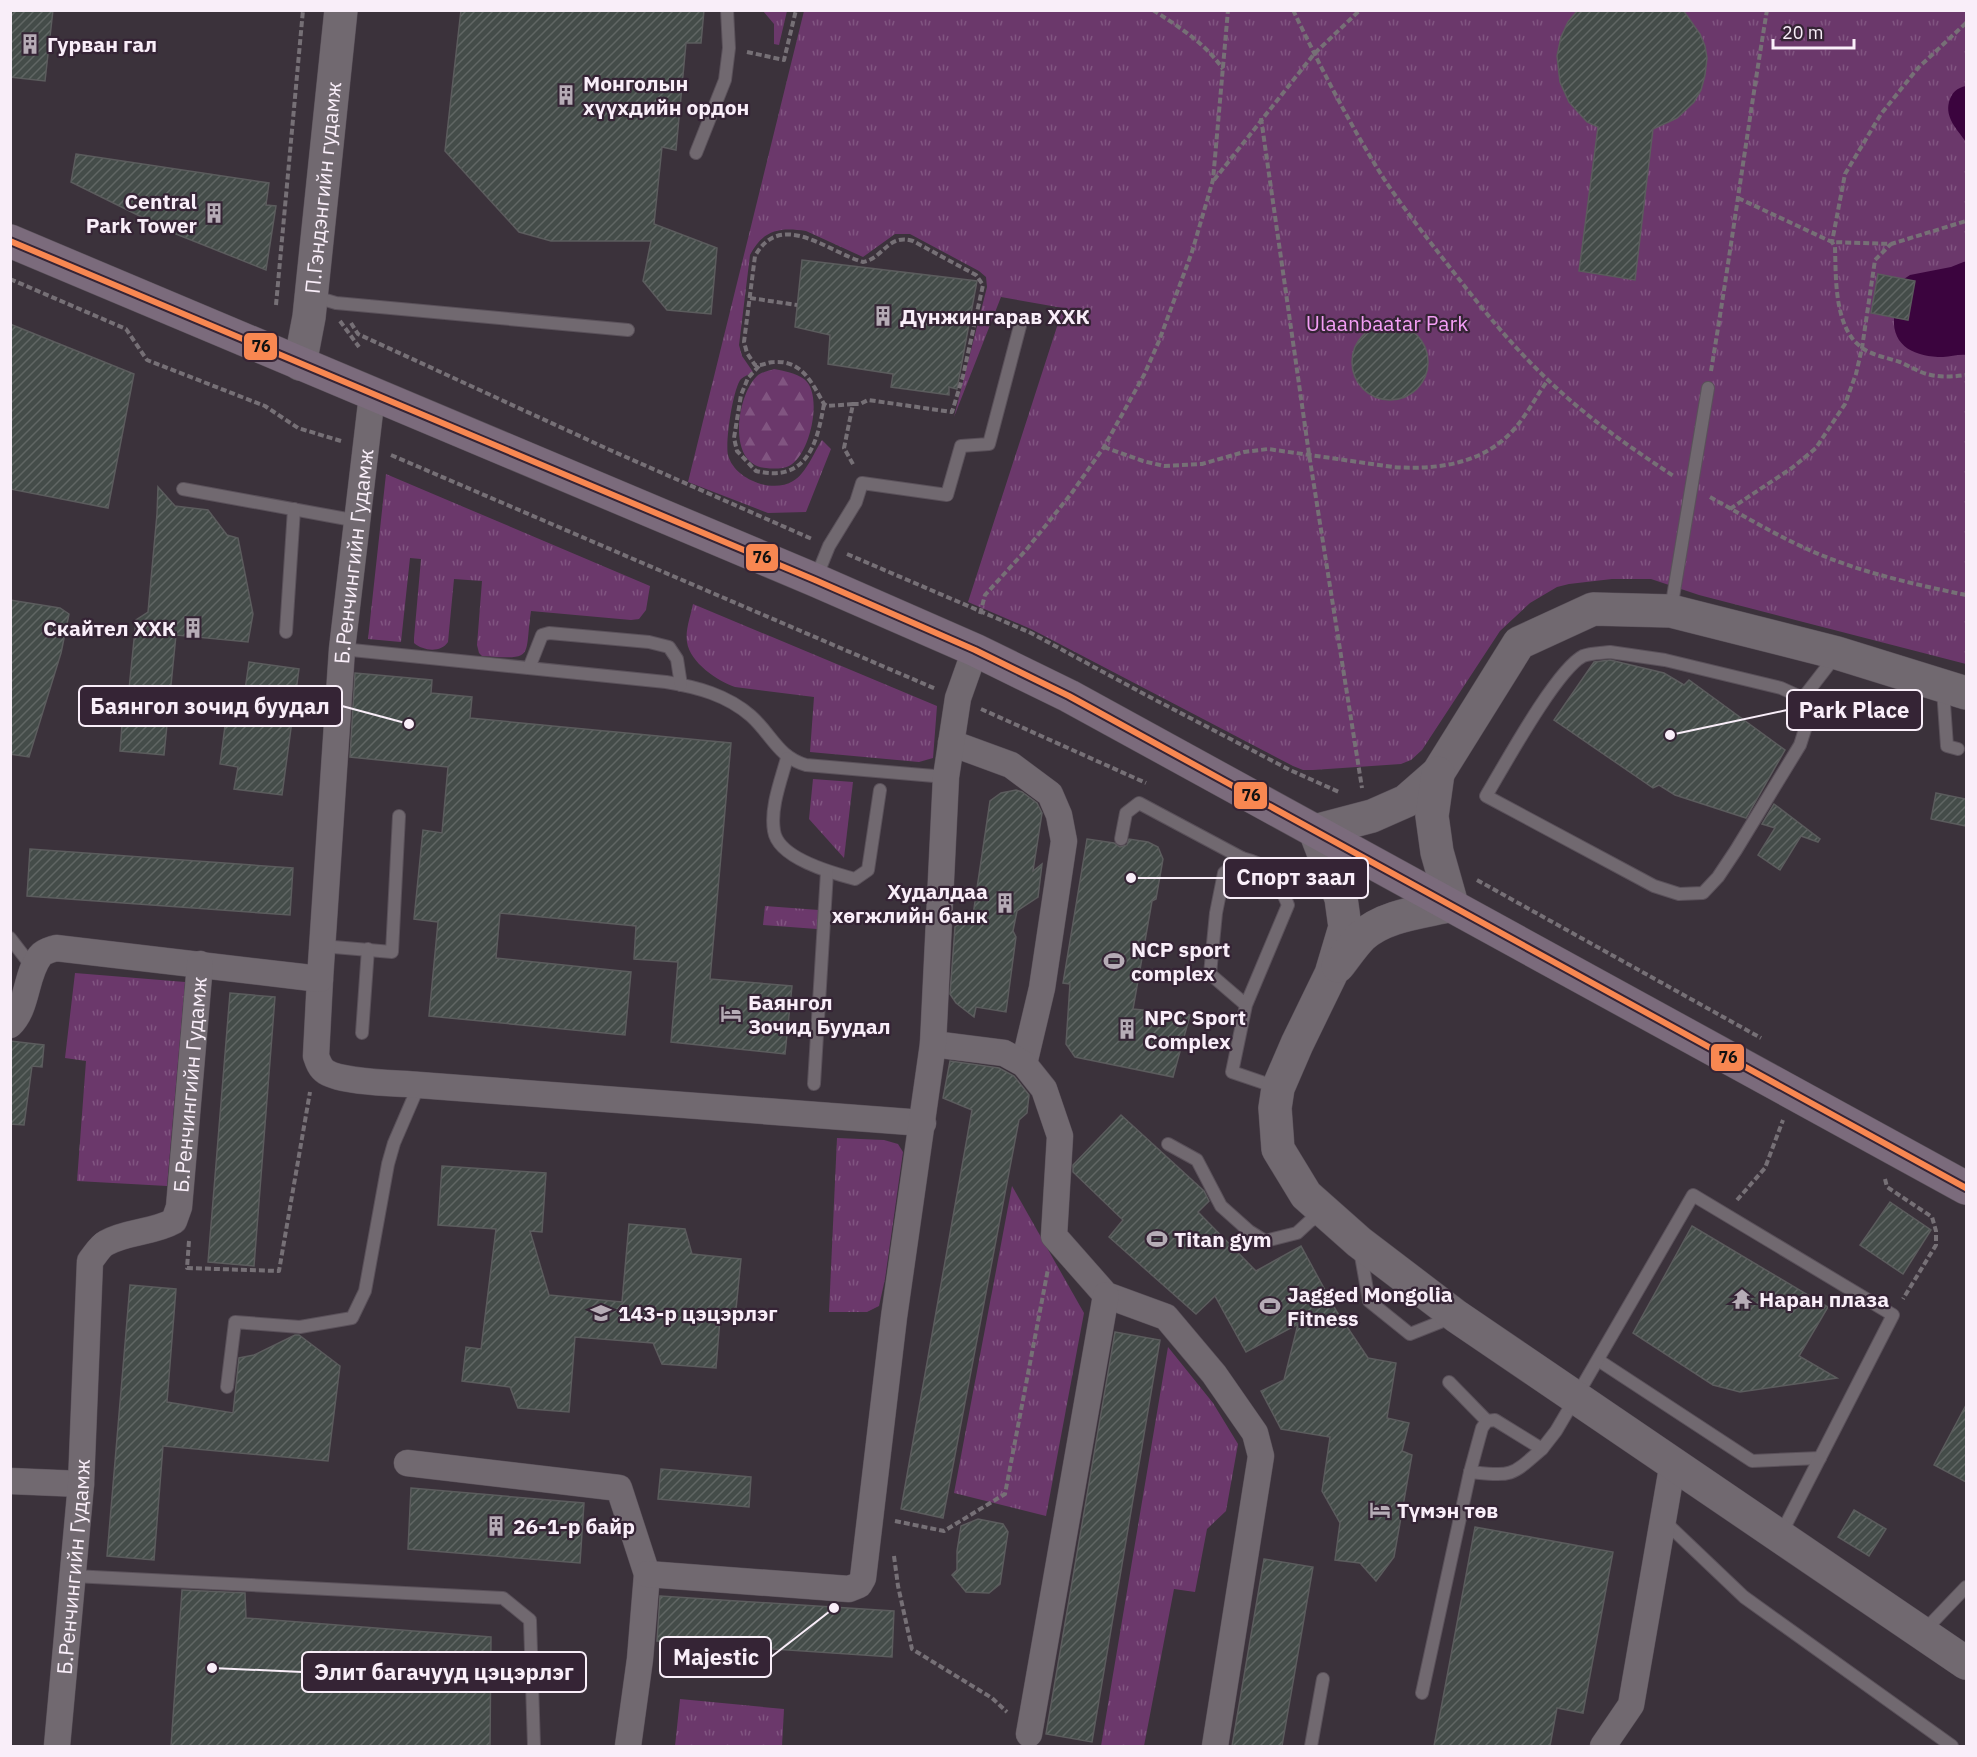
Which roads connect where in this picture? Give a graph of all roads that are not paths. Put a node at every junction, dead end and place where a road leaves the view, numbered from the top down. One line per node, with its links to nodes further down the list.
1 (341, 10): 5 (street, П.Гэндэнгийн гудамж)
2 (727, 10): 3 (lane)
3 (696, 153)
4 (10, 241): 8 (highway)
5 (324, 299): 7 (lane); 8 (street, П.Гэндэнгийн гудамж)
6 (1020, 326): 14 (lane)
7 (628, 330)
8 (300, 364): 10 (highway)
9 (1708, 388): 15 (lane)
10 (372, 395): 13 (street, Б.Ренчингийн Гудамж); 14 (highway)
11 (183, 489): 12 (lane)
12 (294, 509): 13 (lane); 16 (lane)
13 (358, 521): 18 (street, Б.Ренчингийн Гудамж)
14 (815, 580): 17 (highway)
15 (1671, 611): 19 (street); 27 (street)
16 (286, 632)
17 (976, 636): 24 (street); 31 (highway)
18 (342, 649): 20 (lane); 37 (street, Б.Ренчингийн Гудамж)
19 (1837, 653): 22 (street); 23 (lane)
20 (530, 668): 21 (lane); 21 (lane)
21 (681, 684): 26 (lane)
22 (1954, 690): 25 (lane)
23 (1803, 698): 23 (lane)
24 (951, 743): 28 (street); 47 (street)
25 (1958, 749)
26 (787, 758): 28 (lane); 34 (lane)
27 (1438, 774): 31 (street); 35 (street)
28 (946, 777): 46 (street)
29 (880, 790): 34 (lane)
30 (399, 816): 38 (lane)
31 (1315, 831): 35 (highway); 41 (street)
32 (1121, 838): 33 (lane)
33 (1242, 858): 43 (lane); 43 (lane)
34 (827, 872): 48 (lane)
35 (1452, 905): 41 (street); 53 (highway)
36 (10, 938): 40 (lane)
37 (322, 946): 38 (lane); 42 (street, Б.Ренчингийн Гудамж)
38 (368, 950): 45 (lane)
39 (200, 964): 40 (street); 42 (street, Б.Ренчингийн Гудамж); 67 (street, Б.Ренчингийн Гудамж)
40 (34, 969): 44 (street)
41 (1331, 974): 50 (street)
42 (320, 979): 49 (street)
43 (1245, 1005): 50 (lane)
44 (10, 1026)
45 (362, 1033)
46 (933, 1044): 47 (street); 51 (street)
47 (1024, 1064): 55 (street)
48 (814, 1084)
49 (419, 1085): 51 (street); 58 (lane)
50 (1278, 1088): 54 (street)
51 (923, 1123): 70 (street)
52 (1168, 1144): 54 (lane)
53 (1959, 1183)
54 (1327, 1214): 59 (street)
55 (1106, 1295): 77 (street); 81 (street)
56 (1598, 1360): 59 (lane); 62 (lane); 62 (lane)
57 (1449, 1382): 60 (lane)
58 (227, 1387)
59 (1576, 1397): 61 (lane); 63 (street)
60 (1487, 1421): 61 (lane); 65 (lane)
61 (1542, 1449): 65 (lane)
62 (1820, 1458): 69 (lane)
63 (1673, 1462): 68 (street); 69 (street)
64 (407, 1463): 70 (street)
65 (1470, 1472): 76 (lane)
66 (10, 1481): 67 (street)
67 (81, 1484): 71 (street, Б.Ренчингийн Гудамж)
68 (1663, 1519): 83 (street); 84 (lane)
69 (1780, 1535): 73 (street)
70 (647, 1575): 80 (street)
71 (74, 1576): 78 (street, Б.Ренчингийн Гудамж); 79 (lane)
72 (1966, 1587): 73 (lane)
73 (1922, 1633): 74 (street)
74 (1966, 1663)
75 (1323, 1679): 82 (lane)
76 (1422, 1693)
77 (1029, 1734)
78 (57, 1746)
79 (534, 1746)
80 (628, 1746)
81 (1215, 1746)
82 (1311, 1746)
83 (1603, 1746)
84 (1952, 1746)

